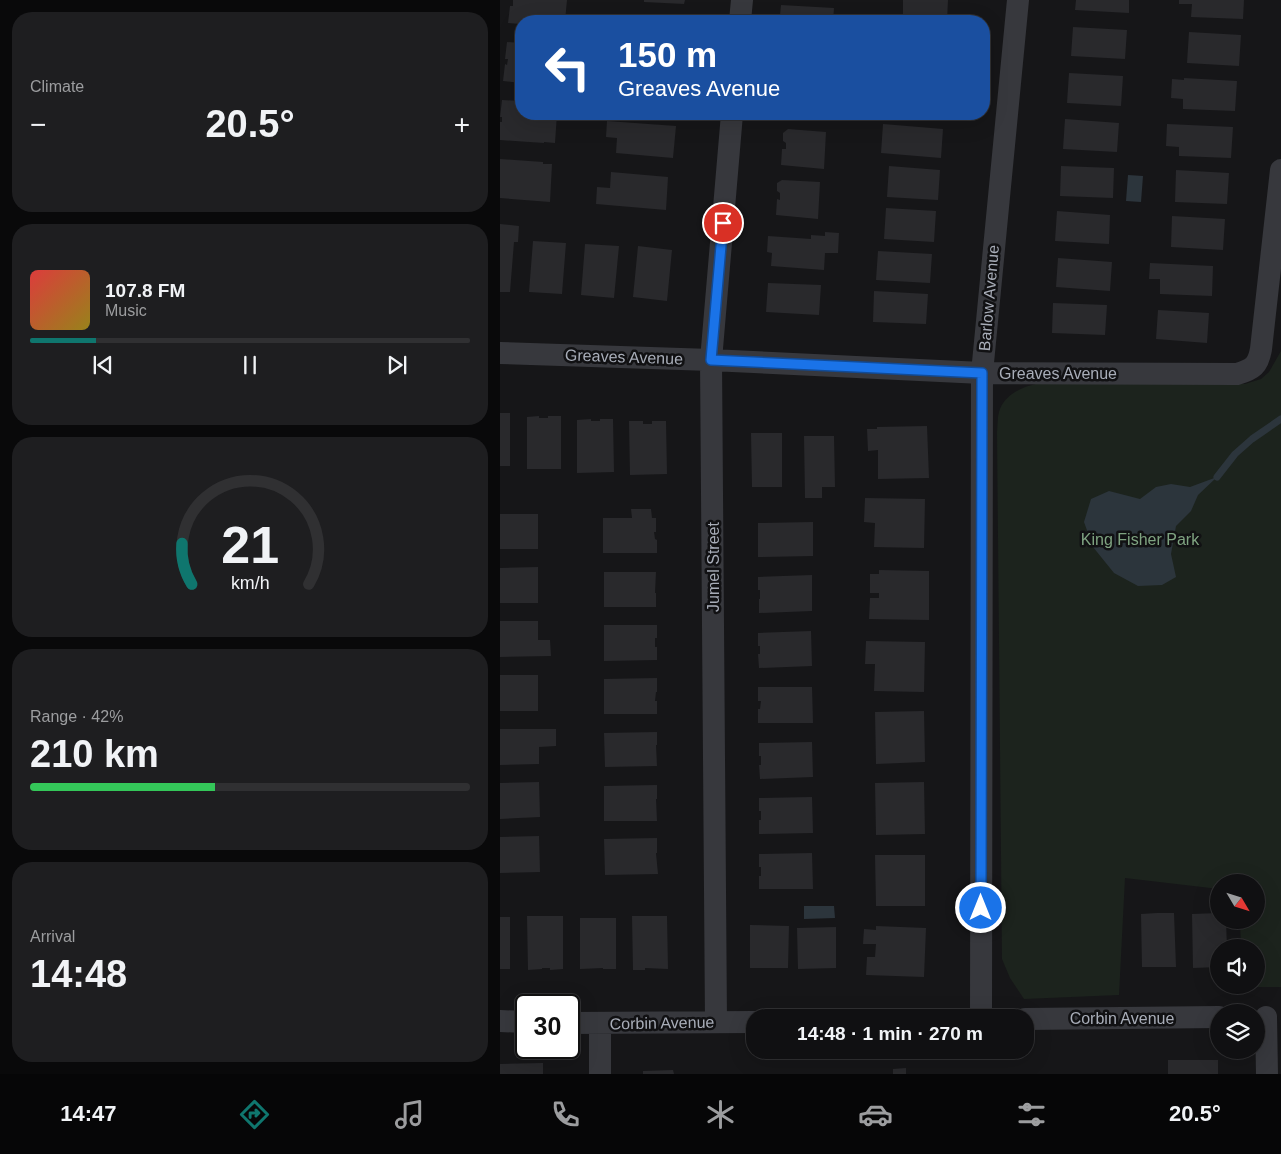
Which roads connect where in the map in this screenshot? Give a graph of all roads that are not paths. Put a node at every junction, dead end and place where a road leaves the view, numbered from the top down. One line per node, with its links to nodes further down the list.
1 (742, 0): 3 (street)
2 (1018, 0): 8 (street, Barlow Avenue)
3 (741, 15)
4 (731, 120): 7 (street, Jumel Street)
5 (1281, 170): 8 (street, Greaves Avenue)
6 (500, 353): 7 (street, Greaves Avenue)
7 (711, 360): 8 (street, Greaves Avenue); 15 (street, Jumel Street)
8 (982, 373): 9 (street, Barlow Avenue)
9 (981, 1009)
10 (1210, 1017): 12 (street, Corbin Avenue)
11 (1268, 1017): 20 (street)
12 (1034, 1019)
13 (500, 1022): 14 (street)
14 (515, 1022)
15 (716, 1022): 16 (street, Corbin Avenue); 18 (street, Corbin Avenue)
16 (746, 1022)
17 (580, 1023): 18 (street, Corbin Avenue)
18 (600, 1024): 19 (street)
19 (600, 1074)
20 (1267, 1074)

